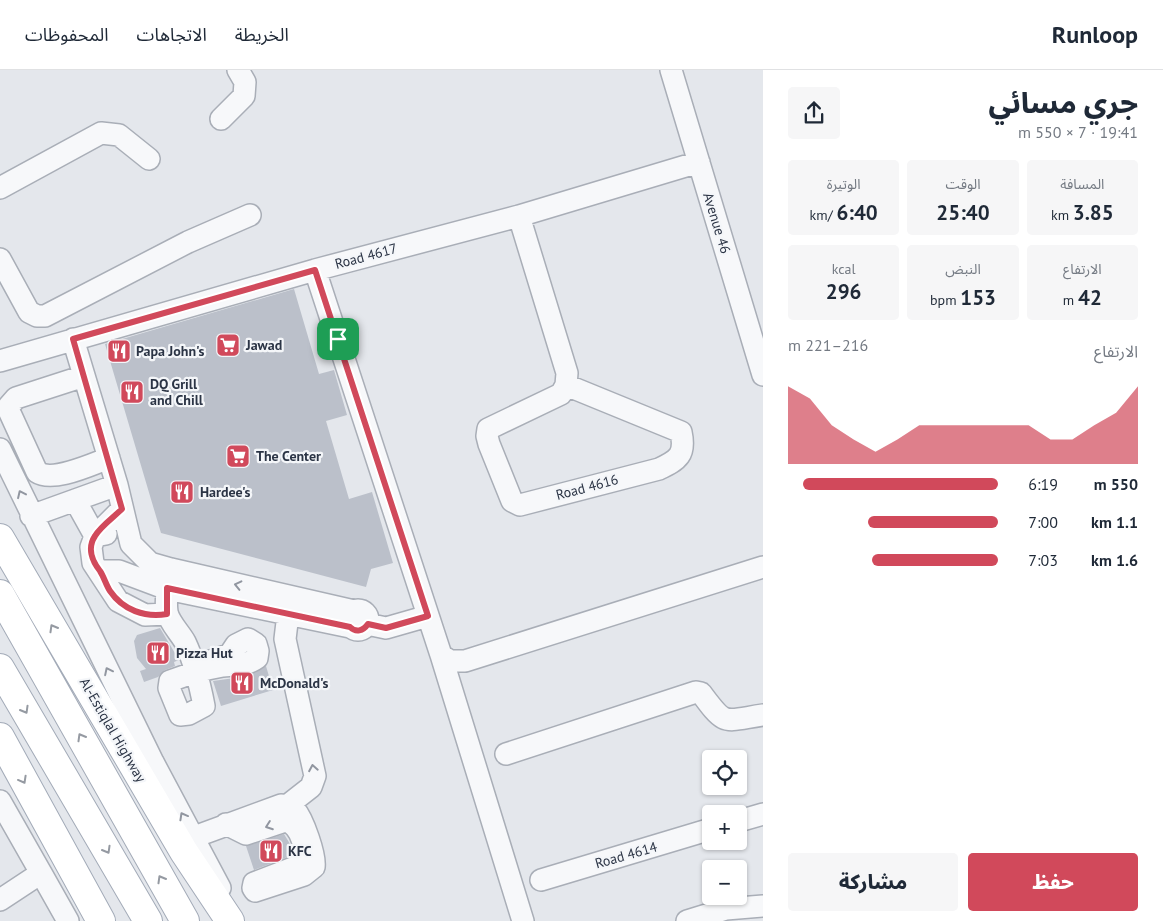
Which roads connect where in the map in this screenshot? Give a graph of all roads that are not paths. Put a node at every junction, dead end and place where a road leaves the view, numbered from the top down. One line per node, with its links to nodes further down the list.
1 (238, 70): 3 (street)
2 (672, 71): 5 (street, Avenue 46)
3 (221, 119)
4 (149, 159): 6 (street)
5 (699, 162): 8 (street, Road 4617); 13 (street, Avenue 46)
6 (0, 188)
7 (250, 215): 9 (street)
8 (519, 216): 10 (street, Road 4617); 15 (street)
9 (0, 259)
10 (315, 270): 11 (street, Road 4617); 33 (street)
11 (73, 339): 12 (street, Road 4617); 14 (street)
12 (1, 359)
13 (763, 375)
14 (84, 376): 17 (street); 17 (street)
15 (566, 385): 15 (street, Road 4616)
16 (0, 449): 21 (street, one-way to 16)
17 (109, 458): 18 (street)
18 (117, 486): 19 (street); 20 (street)
19 (75, 500): 21 (street); 22 (street)
20 (122, 509): 22 (street); 24 (street)
21 (31, 516): 46 (street, one-way to 21)
22 (94, 536): 24 (street); 26 (street)
23 (0, 538): 55 (main road, Al-Estiqlal Highway, one-way to 23)
24 (131, 544): 26 (street); 27 (street)
25 (763, 567): 34 (street)
26 (110, 571): 27 (street); 31 (street)
27 (169, 579): 29 (street); 31 (street)
28 (0, 594): 54 (main road, one-way to 28)
29 (266, 600): 30 (street); 32 (street)
30 (314, 611): 32 (street); 33 (street)
31 (167, 614): 36 (street)
32 (288, 614): 41 (street, one-way to 32)
33 (428, 616): 34 (street)
34 (441, 655): 57 (street)
35 (0, 668): 53 (main road, one-way to 53)
36 (195, 670)
37 (763, 715): 39 (street)
38 (0, 738): 52 (main road, one-way to 52)
39 (506, 754)
40 (0, 801): 47 (street)
41 (288, 806): 44 (street); 44 (street, one-way to 44)
42 (763, 814): 43 (street)
43 (747, 819)
44 (226, 824): 46 (street)
45 (702, 833): 48 (street, Road 4614)
46 (194, 837): 56 (street)
47 (41, 873): 49 (street); 51 (street)
48 (541, 880)
49 (0, 900)
50 (763, 906): 58 (street)
51 (68, 921)
52 (101, 921)
53 (148, 921)
54 (185, 921)
55 (230, 921)
56 (238, 921)
57 (523, 921)
58 (687, 921)

